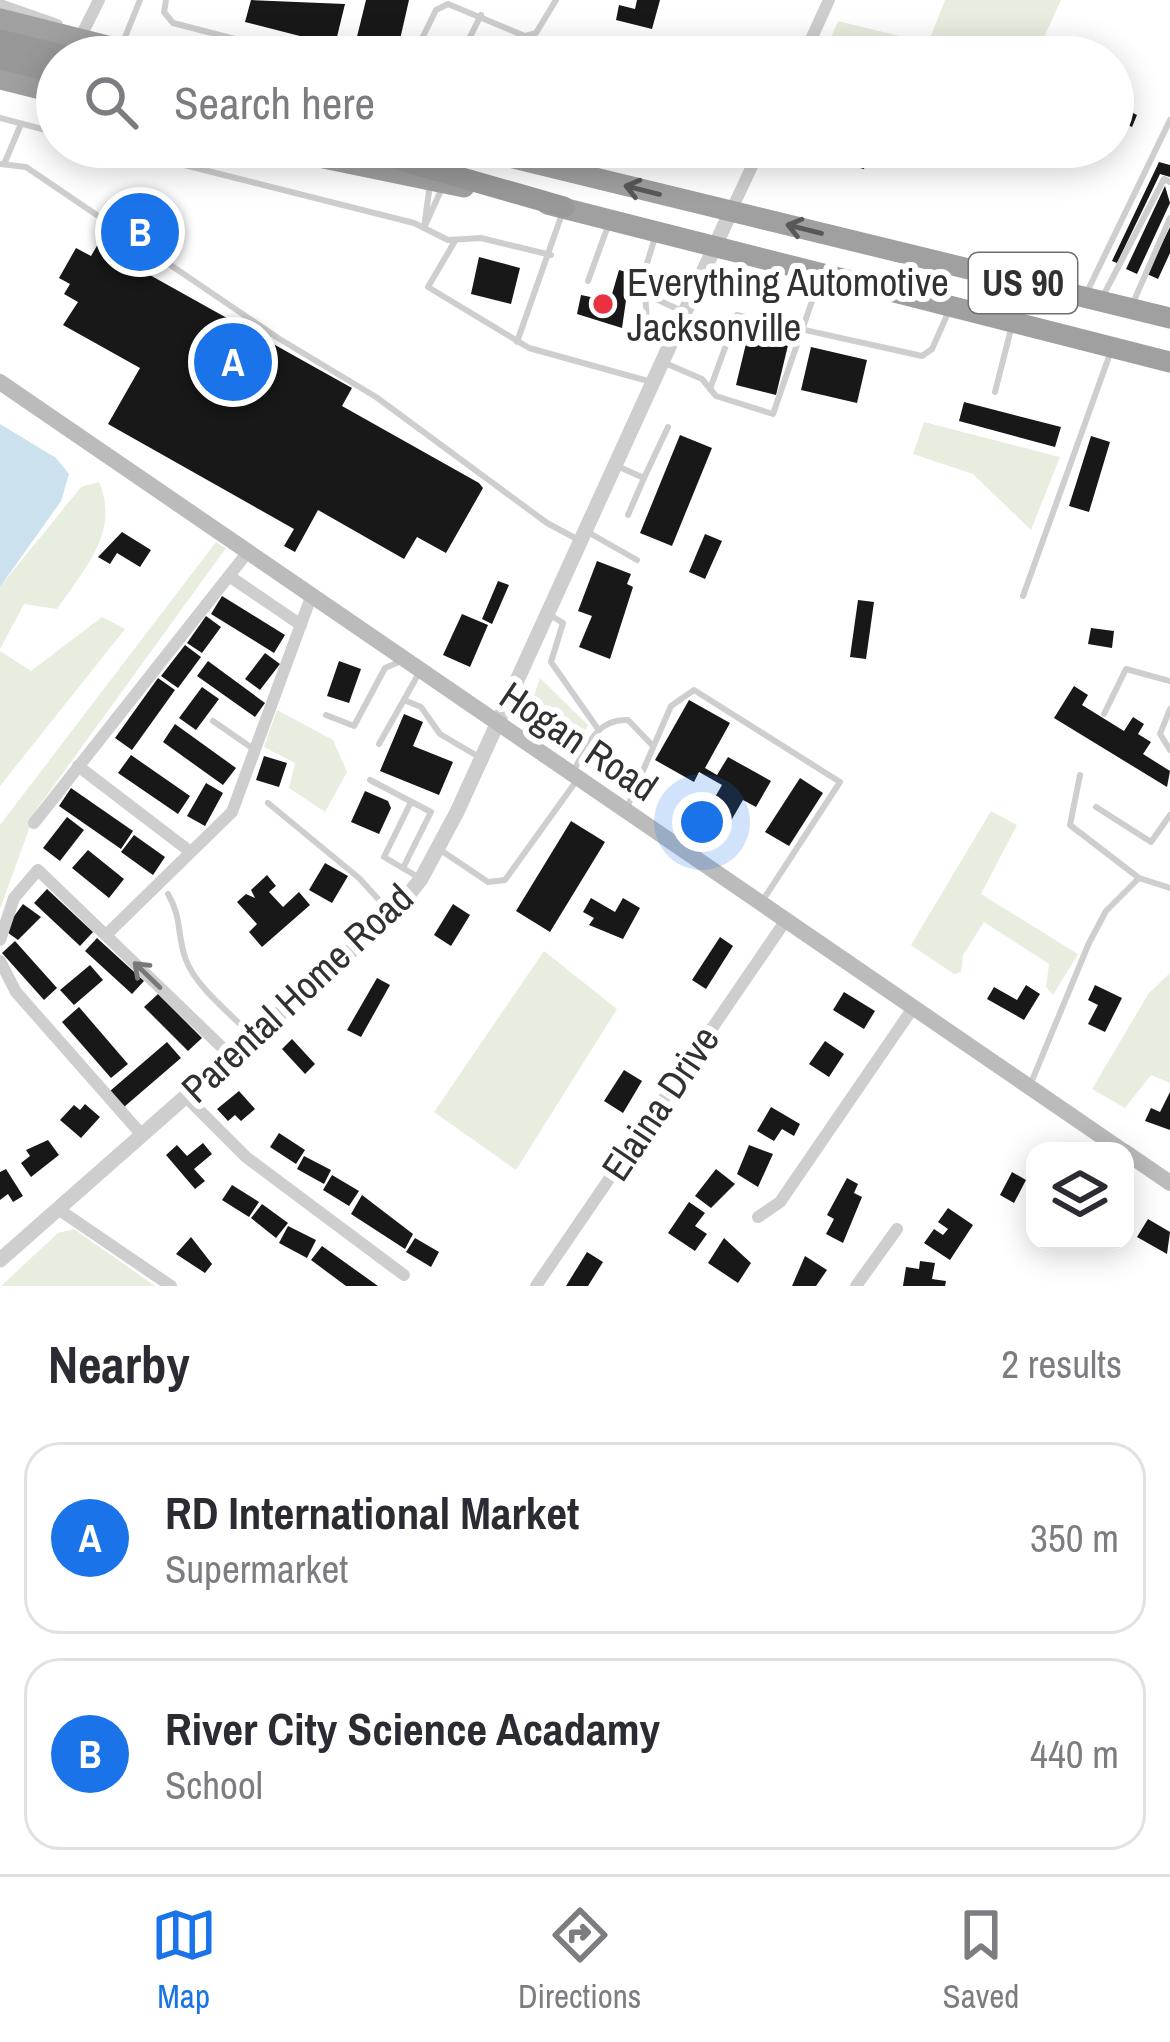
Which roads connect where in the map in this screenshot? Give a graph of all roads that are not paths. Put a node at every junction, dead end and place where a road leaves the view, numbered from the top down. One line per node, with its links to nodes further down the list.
1 (99, 0): 12 (street)
2 (140, 0): 13 (lane)
3 (166, 0): 14 (lane)
4 (556, 0): 17 (lane)
5 (829, 0): 18 (street)
6 (449, 2): 8 (lane); 15 (lane)
7 (0, 5): 11 (street)
8 (481, 15): 16 (lane); 17 (lane)
9 (0, 19): 10 (highway)
10 (45, 36)
11 (56, 36)
12 (82, 36)
13 (125, 36)
14 (213, 36)
15 (423, 36)
16 (470, 36)
17 (525, 36)
18 (813, 36)
19 (36, 52): 20 (highway)
20 (3, 56): 21 (highway); 22 (highway)
21 (36, 66)
22 (36, 79)
23 (0, 118): 25 (lane)
24 (1170, 120): 47 (lane)
25 (21, 124): 26 (lane); 27 (lane)
26 (36, 128)
27 (3, 163): 66 (lane)
28 (195, 168): 39 (lane)
29 (371, 168): 33 (highway, US 90)
30 (426, 168): 35 (highway)
31 (553, 168): 36 (highway, US 90, one-way to 31)
32 (751, 168): 36 (street, Parental Home Road)
33 (437, 182): 35 (highway, US 90); 39 (lane)
34 (1170, 182): 47 (lane)
35 (564, 208): 38 (highway, US 90); 43 (lane)
36 (731, 212): 42 (street, Parental Home Road); 47 (highway, US 90, one-way to 36)
37 (1170, 218): 49 (lane)
38 (610, 219): 40 (highway, US 90); 45 (lane)
39 (424, 228): 41 (lane)
40 (657, 231): 42 (highway, US 90); 46 (lane)
41 (455, 241): 43 (lane); 54 (lane)
42 (715, 246): 44 (highway, US 90); 50 (street, Parental Home Road)
43 (550, 255): 54 (lane)
44 (821, 273): 48 (highway, US 90); 53 (lane)
45 (588, 280)
46 (645, 294): 50 (lane); 56 (lane)
47 (1093, 300): 49 (highway, US 90)
48 (951, 306): 52 (highway, US 90); 53 (lane)
49 (1131, 309): 51 (highway, US 90)
50 (684, 312): 56 (street, Parental Home Road)
51 (1170, 318)
52 (1012, 322): 55 (highway, US 90); 61 (lane)
53 (804, 329): 60 (lane); 60 (lane)
54 (517, 342): 59 (lane)
55 (1113, 347): 57 (highway, US 90); 70 (lane)
56 (664, 354): 59 (street, Parental Home Road); 60 (lane)
57 (1170, 362)
58 (0, 382): 67 (main road, Hogan Road)
59 (652, 382): 63 (street, Parental Home Road)
60 (710, 389)
61 (995, 392)
62 (668, 427): 64 (lane)
63 (614, 464): 64 (lane); 66 (street, Parental Home Road)
64 (644, 478): 65 (lane)
65 (628, 515)
66 (581, 534): 68 (lane); 72 (street, Parental Home Road)
67 (247, 553): 69 (street); 71 (main road, Hogan Road)
68 (637, 560)
69 (229, 576): 73 (street); 89 (street)
70 (1023, 596)
71 (311, 597): 73 (street); 74 (main road, Hogan Road)
72 (545, 612): 82 (street, Parental Home Road); 83 (lane)
73 (301, 625): 86 (street)
74 (402, 661): 75 (main road, Hogan Road); 80 (lane)
75 (419, 673): 77 (lane); 82 (main road, Hogan Road)
76 (1170, 681): 79 (lane)
77 (404, 700): 84 (lane); 88 (lane)
78 (1170, 709): 87 (lane)
79 (1104, 713)
80 (326, 715)
81 (213, 721): 86 (lane)
82 (494, 723): 88 (street, Parental Home Road); 91 (main road, Hogan Road)
83 (598, 729): 85 (lane); 91 (lane)
84 (379, 744)
85 (653, 747): 96 (lane); 110 (lane)
86 (255, 750): 104 (street)
87 (1170, 750)
88 (479, 758): 101 (street, Parental Home Road)
89 (78, 766): 100 (street); 104 (street)
90 (1081, 775): 106 (lane)
91 (574, 777): 96 (main road, Hogan Road); 103 (lane)
92 (370, 780): 93 (lane)
93 (411, 802): 98 (lane); 99 (lane)
94 (268, 803): 111 (lane)
95 (1096, 807): 97 (lane)
96 (626, 811): 110 (main road, Hogan Road)
97 (1170, 815)
98 (427, 818): 101 (lane); 102 (lane)
99 (402, 820): 102 (lane); 105 (lane)
100 (34, 823)
101 (448, 829): 103 (street, Parental Home Road)
102 (422, 830): 105 (lane)
103 (439, 849): 107 (street, Parental Home Road)
104 (188, 850): 113 (street)
105 (403, 868): 107 (lane)
106 (1139, 878): 108 (lane); 119 (lane)
107 (422, 879): 111 (street, Parental Home Road)
108 (1170, 888)
109 (168, 894): 117 (lane)
110 (761, 903): 112 (main road, Hogan Road)
111 (393, 914): 117 (street, Parental Home Road)
112 (786, 920): 116 (main road, Hogan Road); 131 (street, Elaina Drive)
113 (106, 934): 114 (street); 118 (street, one-way to 113)
114 (0, 940)
115 (0, 961): 121 (street)
116 (913, 1008): 119 (main road, Hogan Road); 126 (street)
117 (253, 1037): 118 (street, Parental Home Road)
118 (232, 1057): 120 (street, Parental Home Road)
119 (1029, 1086): 122 (main road, Hogan Road)
120 (186, 1096): 121 (street, Parental Home Road); 129 (street)
121 (142, 1135): 125 (street, Parental Home Road)
122 (1110, 1142)
123 (1134, 1159): 124 (main road, Hogan Road)
124 (1170, 1184)
125 (58, 1209): 128 (street, Parental Home Road); 130 (street)
126 (758, 1217)
127 (896, 1228): 132 (street)
128 (0, 1260)
129 (404, 1275)
130 (171, 1286)
131 (536, 1286)
132 (856, 1286)

